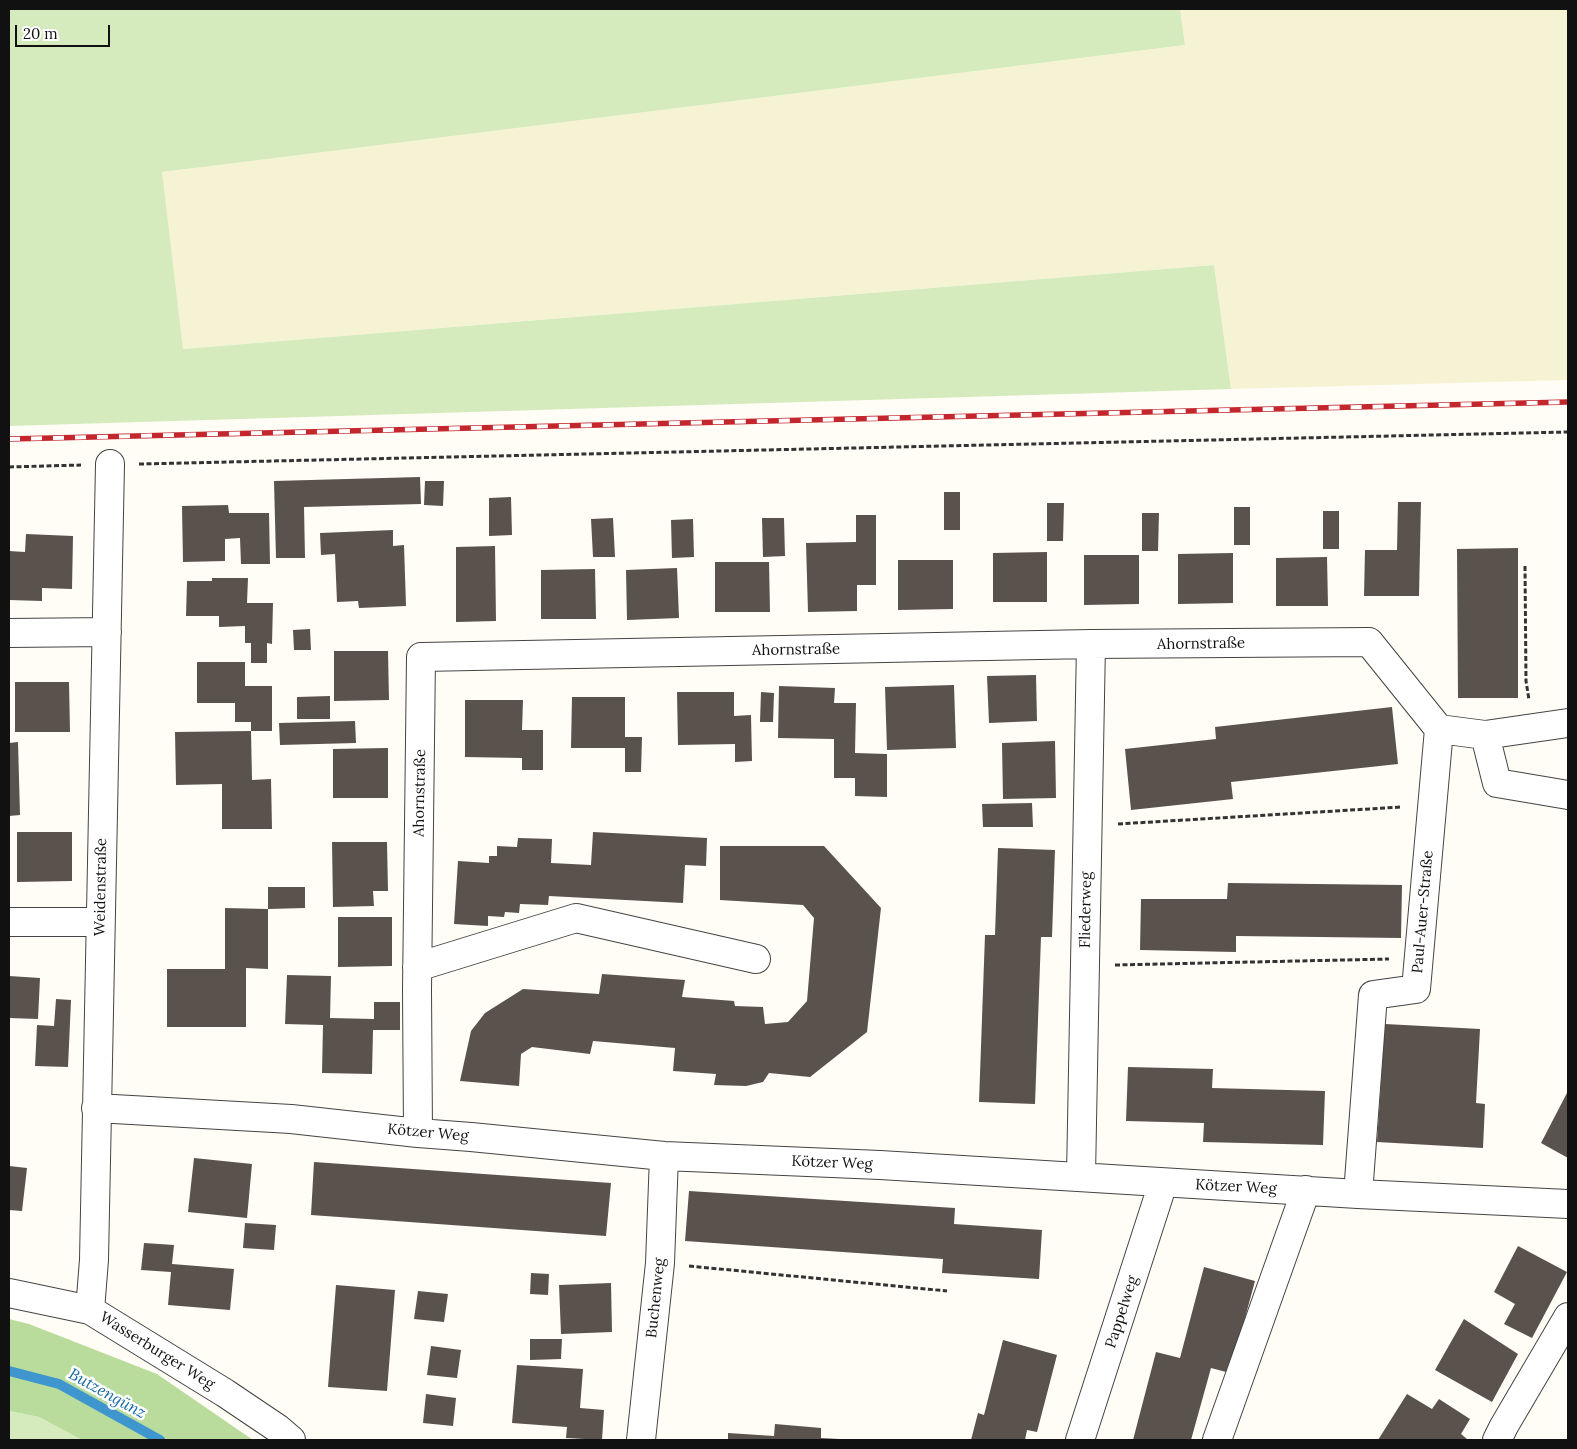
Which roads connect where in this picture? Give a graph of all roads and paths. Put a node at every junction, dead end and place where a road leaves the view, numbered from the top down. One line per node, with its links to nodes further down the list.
1 (1568, 432): 2 (path)
2 (110, 464): 3 (path); 5 (street, Weidenstraße)
3 (9, 467)
4 (1525, 566): 10 (path)
5 (107, 632): 6 (street); 16 (street, Weidenstraße)
6 (9, 633)
7 (1091, 644): 9 (street, Ahornstraße); 14 (street, Fliederweg); 20 (street, Ahornstraße)
8 (1568, 723): 10 (street)
9 (1439, 728): 11 (street); 13 (street, Paul-Auer-Straße)
10 (1532, 728): 11 (street)
11 (1485, 735): 12 (street)
12 (1568, 795)
13 (1432, 805): 14 (path); 17 (street, Paul-Auer-Straße)
14 (1088, 826): 19 (street, Fliederweg)
15 (9, 922): 16 (street)
16 (100, 922): 21 (street, Weidenstraße)
17 (1419, 958): 19 (path); 27 (street, Paul-Auer-Straße)
18 (756, 959): 20 (street)
19 (1085, 965): 24 (street, Fliederweg)
20 (417, 967): 22 (street, Ahornstraße)
21 (96, 1108): 22 (street, Kötzer Weg); 32 (street, Weidenstraße)
22 (418, 1133): 23 (street, Kötzer Weg)
23 (664, 1156): 24 (street, Kötzer Weg); 29 (street, Buchenweg)
24 (1080, 1176): 25 (street, Kötzer Weg)
25 (1163, 1183): 26 (street, Kötzer Weg); 36 (street, Pappelweg)
26 (1306, 1190): 27 (street, Kötzer Weg); 37 (street)
27 (1358, 1194): 28 (street, Kötzer Weg)
28 (1568, 1204)
29 (660, 1263): 30 (path); 35 (street, Buchenweg)
30 (947, 1291)
31 (9, 1293): 32 (street, Wasserburger Weg)
32 (90, 1310): 34 (street, Wasserburger Weg)
33 (1568, 1317): 38 (street)
34 (291, 1440)
35 (641, 1440)
36 (1080, 1440)
37 (1217, 1440)
38 (1497, 1440)

